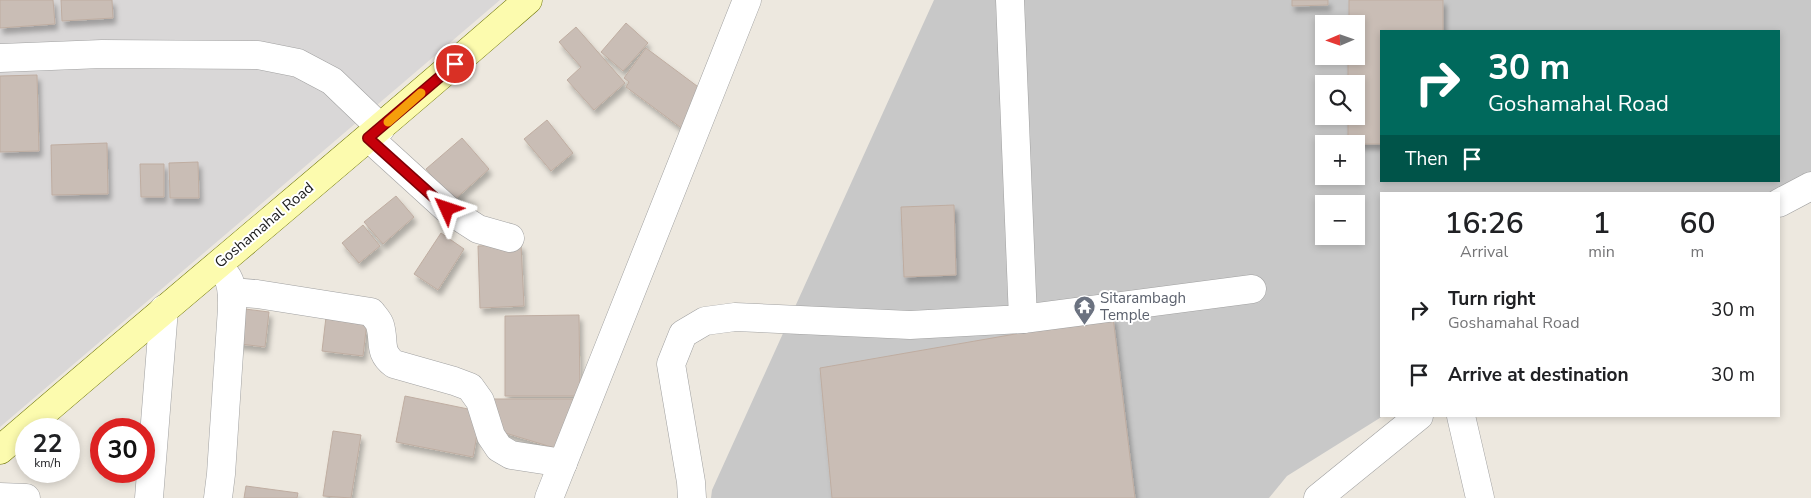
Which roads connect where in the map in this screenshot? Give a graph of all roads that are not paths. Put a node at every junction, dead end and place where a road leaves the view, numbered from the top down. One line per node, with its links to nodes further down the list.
1 (528, 0): 5 (main road, Goshamahal Road)
2 (746, 0): 17 (street)
3 (1010, 0): 13 (street)
4 (0, 58): 5 (street)
5 (375, 133): 8 (street); 9 (main road, Goshamahal Road)
6 (1811, 186): 7 (street)
7 (1780, 202)
8 (510, 238)
9 (218, 264): 11 (street); 12 (main road, Goshamahal Road)
10 (1252, 289): 13 (street)
11 (232, 292): 17 (street); 21 (street)
12 (164, 309): 16 (main road, Goshamahal Road); 20 (street)
13 (1023, 319): 23 (street)
14 (1418, 417): 24 (street)
15 (1461, 417): 25 (street)
16 (0, 450)
17 (562, 463): 22 (street)
18 (0, 496): 19 (street)
19 (26, 498)
20 (149, 498)
21 (218, 498)
22 (549, 498)
23 (692, 498)
24 (1318, 498)
25 (1480, 498)

